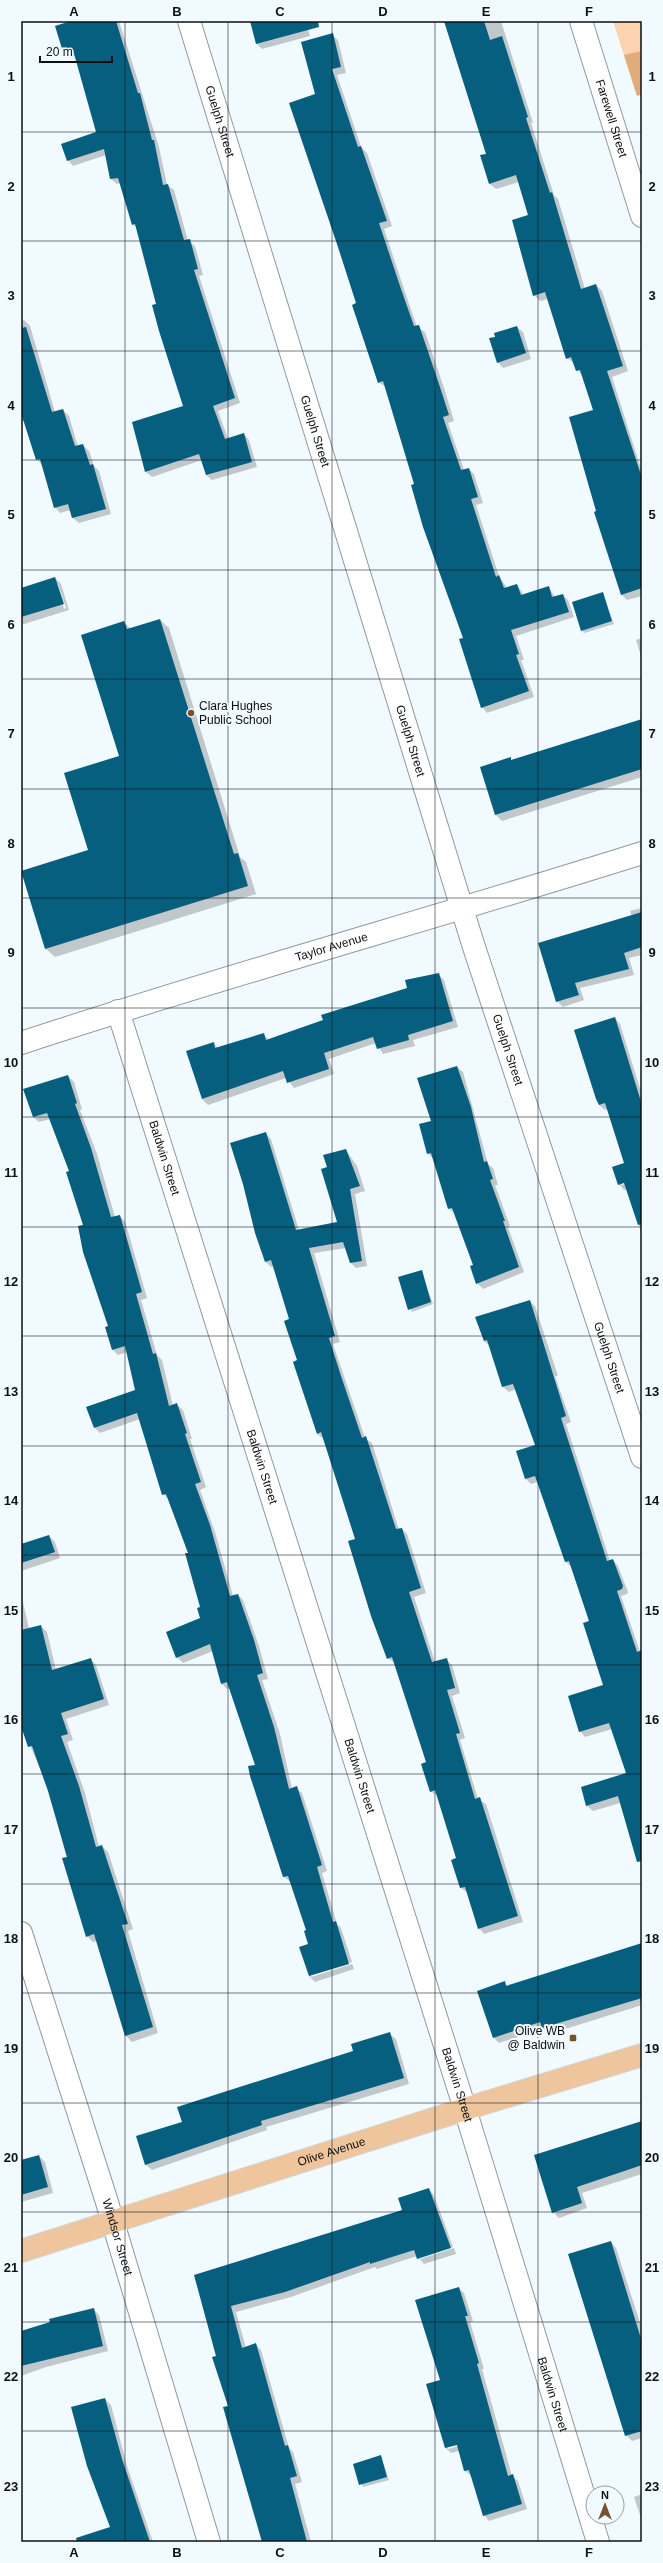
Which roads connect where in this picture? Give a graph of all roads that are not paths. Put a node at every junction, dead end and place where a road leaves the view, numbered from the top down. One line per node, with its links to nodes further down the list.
1 (189, 21): 5 (street, Guelph Street)
2 (581, 21): 3 (street, Farewell Street)
3 (642, 216)
4 (642, 853): 5 (street, Taylor Avenue)
5 (463, 910): 6 (street, Taylor Avenue); 8 (street, Guelph Street)
6 (118, 1011): 7 (street, Taylor Avenue); 11 (street, Baldwin Street)
7 (21, 1042)
8 (642, 1457)
9 (21, 1933): 12 (street, Windsor Street)
10 (642, 2055): 11 (main road, Olive Avenue)
11 (465, 2109): 12 (main road, Olive Avenue); 15 (street, Baldwin Street)
12 (113, 2222): 13 (main road, Olive Avenue); 14 (street, Windsor Street)
13 (21, 2251)
14 (209, 2542)
15 (598, 2542)

